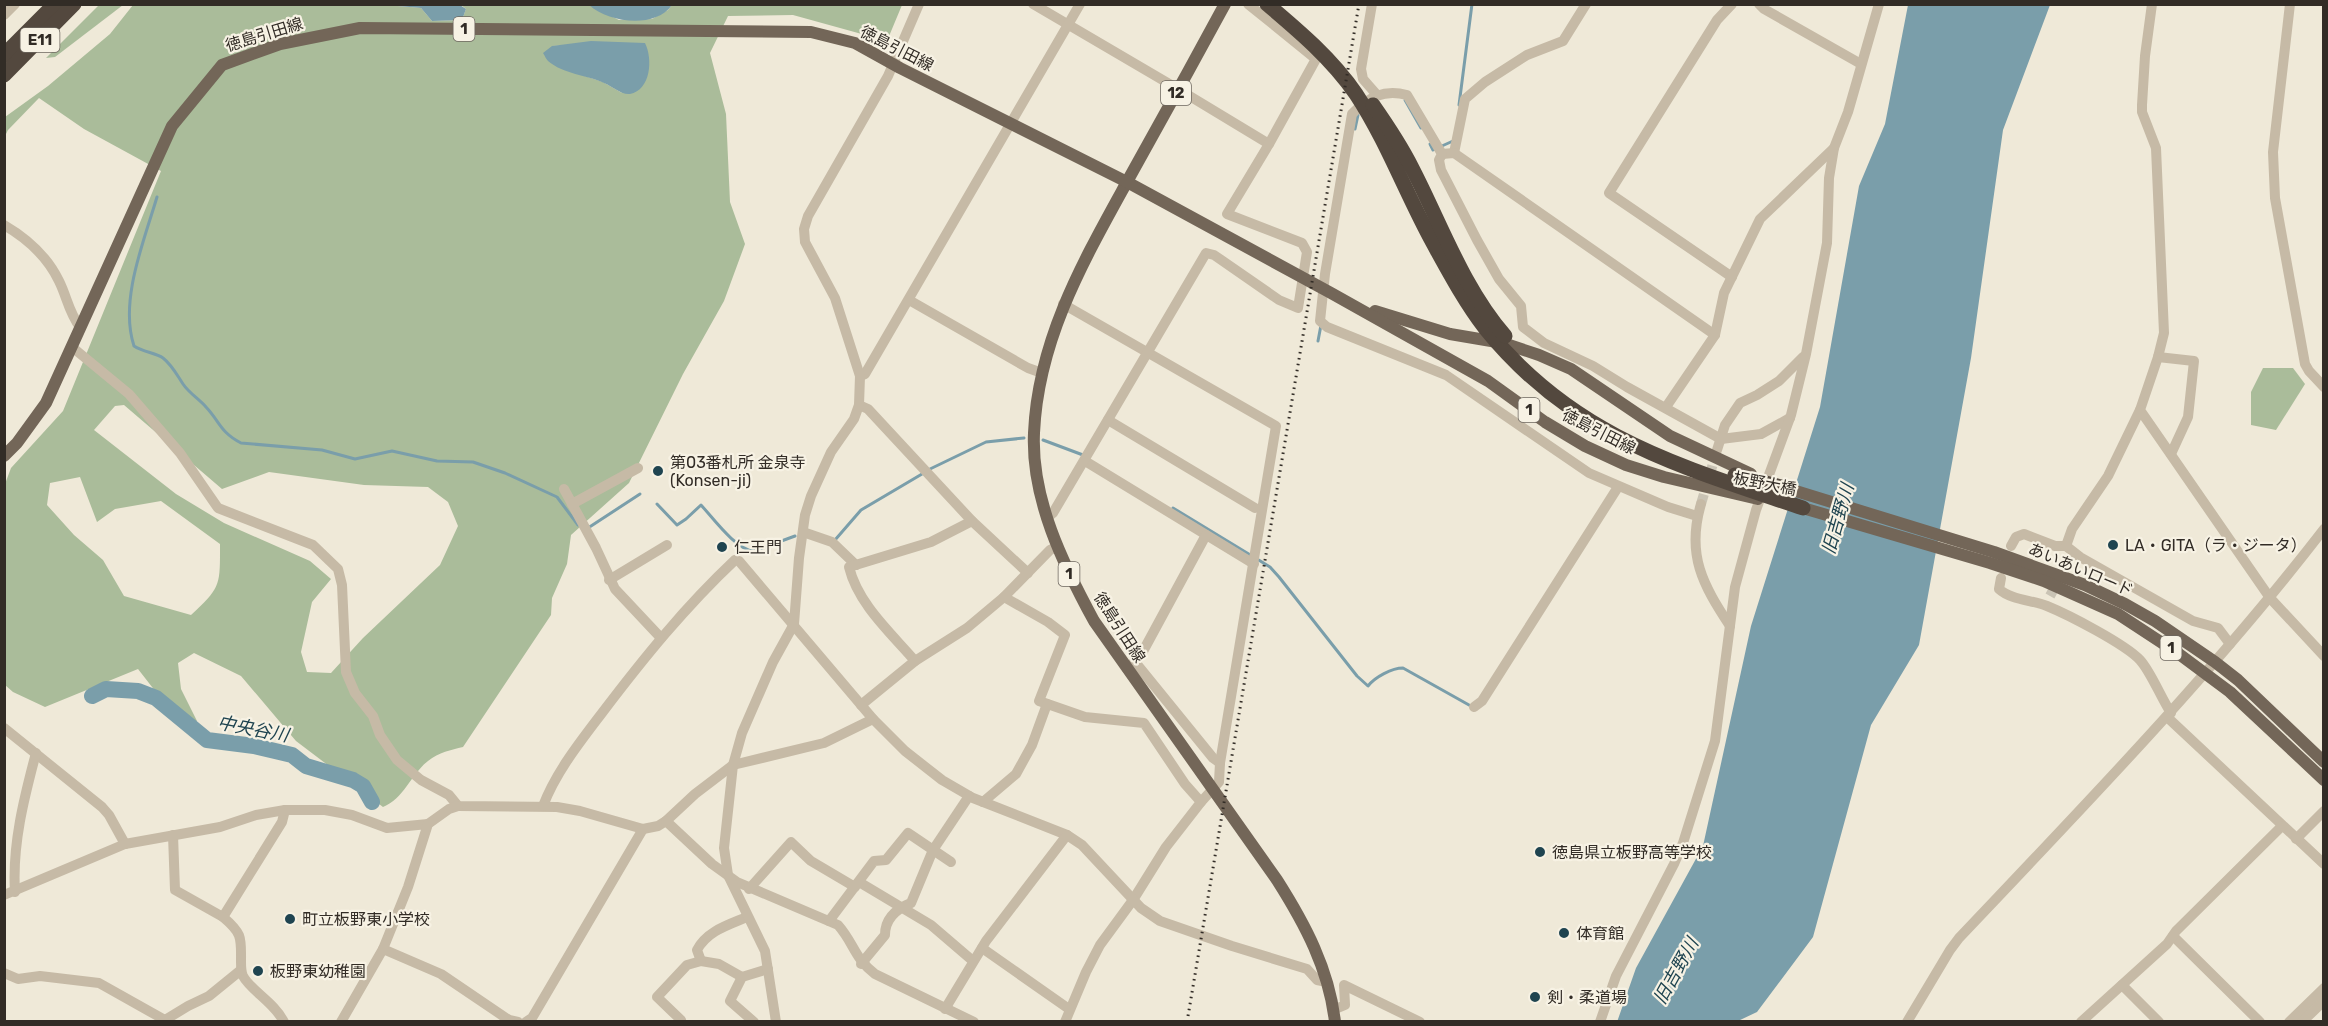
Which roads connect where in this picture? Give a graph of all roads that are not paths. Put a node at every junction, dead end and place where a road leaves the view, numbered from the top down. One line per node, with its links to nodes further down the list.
1 (15, 4): 19 (street)
2 (55, 4): 22 (highway, E11)
3 (74, 4): 21 (highway, E11)
4 (79, 4): 21 (highway)
5 (919, 4): 24 (street)
6 (1033, 4): 20 (street)
7 (1080, 4): 20 (street)
8 (1225, 4): 26 (main road, 12)
9 (1248, 4): 30 (street)
10 (1267, 4): 28 (highway)
11 (1283, 4): 28 (highway)
12 (1372, 4): 27 (street)
13 (1586, 4): 32 (street)
14 (1732, 4): 36 (street)
15 (1759, 4): 23 (street)
16 (1879, 4): 23 (street)
17 (2152, 4): 47 (street)
18 (2290, 4): 51 (street)
19 (4, 15)
20 (1068, 25): 26 (street); 29 (street)
21 (28, 52): 25 (highway, E11)
22 (4, 55)
23 (1862, 64): 31 (street)
24 (893, 65): 29 (main road, 徳島引田線 / 1); 40 (main road, 徳島引田線 / 1); 49 (street)
25 (4, 75)
26 (1178, 89): 30 (street); 34 (main road, 12)
27 (1377, 94): 33 (street); 52 (street)
28 (1377, 118): 64 (highway)
29 (1011, 125): 34 (main road, 徳島引田線 / 1); 37 (street)
30 (1269, 144): 45 (street)
31 (1834, 148): 36 (street); 46 (street)
32 (1454, 153): 33 (street); 42 (street)
33 (1442, 154): 41 (street)
34 (1127, 182): 38 (main road, 徳島引田線 / 1); 39 (main road, 徳島引田線 / 1)
35 (4, 225): 40 (street)
36 (1732, 277): 42 (street)
37 (909, 300): 48 (street); 49 (street)
38 (1351, 303): 43 (main road, 徳島引田線 / 1); 50 (main road, 徳島引田線 / 1)
39 (1063, 304): 45 (street); 48 (main road, 徳島引田線 / 1)
40 (80, 327): 44 (main road, 徳島引田線 / 1)
41 (1523, 327): 43 (street); 54 (street)
42 (1715, 335): 54 (street)
43 (1503, 343): 64 (main road, 徳島引田線 / 1)
44 (72, 347): 61 (main road, 徳島引田線 / 1); 113 (street)
45 (1148, 352): 57 (street); 83 (street)
46 (1806, 354): 56 (street); 58 (street)
47 (2158, 357): 55 (street); 60 (street)
48 (1042, 373): 73 (main road, 徳島引田線 / 1)
49 (860, 376): 53 (street)
50 (1488, 381): 52 (street); 64 (main road, 徳島引田線 / 1)
51 (2324, 387)
52 (1480, 396): 65 (street)
53 (859, 405): 74 (street); 76 (street)
54 (1666, 407): 58 (street)
55 (2140, 410): 60 (street); 81 (street)
56 (1790, 418): 58 (street); 91 (street)
57 (1108, 420): 62 (street); 70 (street)
58 (1721, 439): 59 (street)
59 (1717, 450)
60 (2171, 454): 89 (street)
61 (4, 456)
62 (1085, 461): 73 (street); 77 (street)
63 (638, 468): 68 (street)
64 (1724, 477): 66 (highway); 71 (highway)
65 (1618, 487): 72 (street); 101 (street)
66 (1781, 487): 82 (main road, あいあいロード / 1)
67 (564, 489): 68 (street)
68 (572, 504): 87 (street)
69 (1701, 504): 72 (street)
70 (1256, 508)
71 (1803, 508): 82 (main road, あいあいロード / 1)
72 (1697, 516): 91 (street)
73 (1047, 518): 80 (main road, 徳島引田線 / 1)
74 (972, 521): 84 (street); 85 (street)
75 (2324, 529): 89 (street)
76 (803, 532): 84 (street); 90 (street)
77 (1206, 535): 83 (street); 97 (street)
78 (666, 545): 87 (street)
79 (2011, 546): 81 (street)
80 (1056, 547): 85 (street); 97 (main road, 徳島引田線 / 1)
81 (2068, 553): 93 (street)
82 (1992, 557): 96 (main road, あいあいロード / 1); 98 (main road, あいあいロード / 1)
83 (1254, 560): 107 (street)
84 (856, 565): 95 (street)
85 (1028, 573): 88 (street)
86 (2001, 578): 102 (street)
87 (609, 580): 92 (street)
88 (1004, 597): 95 (street); 99 (street)
89 (2270, 598): 93 (street); 94 (street)
90 (794, 624): 92 (street); 100 (street); 108 (street)
91 (1730, 626): 164 (street)
92 (661, 638): 114 (street)
93 (2230, 644): 96 (street)
94 (2324, 656)
95 (915, 661): 100 (street)
96 (2215, 662): 98 (street); 106 (main road, あいあいロード / 1)
97 (1131, 666): 107 (street); 147 (main road, 徳島引田線 / 1)
98 (2205, 673): 102 (street); 109 (main road, あいあいロード / 1)
99 (1047, 704): 111 (street); 112 (street)
100 (861, 705): 103 (street)
101 (1474, 707)
102 (2169, 715): 119 (street); 165 (street)
103 (873, 719): 108 (street); 110 (street)
104 (4, 728): 105 (street)
105 (36, 753): 124 (street); 131 (street)
106 (2324, 762)
107 (1220, 763): 112 (street)
108 (733, 765): 117 (street); 128 (street)
109 (2324, 780)
110 (969, 796): 111 (street); 125 (street)
111 (983, 802): 122 (street)
112 (1200, 802): 132 (street)
113 (458, 806): 114 (street); 118 (street)
114 (543, 806): 120 (street)
115 (285, 810): 118 (street); 121 (street); 134 (street)
116 (2324, 811): 123 (street)
117 (666, 821): 120 (street); 128 (street)
118 (428, 824): 139 (street)
119 (2282, 826): 123 (street); 137 (street)
120 (643, 829): 158 (street)
121 (173, 835): 124 (street); 134 (street)
122 (1066, 835): 132 (street); 138 (street)
123 (2296, 839): 127 (street)
124 (125, 844): 131 (street)
125 (933, 850): 126 (street); 129 (street); 133 (street)
126 (951, 862)
127 (2324, 864)
128 (728, 875): 130 (street); 135 (street)
129 (857, 885): 130 (street); 133 (street); 136 (street)
130 (749, 889): 136 (street)
131 (10, 894)
132 (1133, 900): 147 (street); 152 (street)
133 (899, 907): 141 (street); 142 (street)
134 (223, 917): 144 (street)
135 (747, 917): 140 (street); 143 (street)
136 (829, 921): 142 (street)
137 (2173, 936): 148 (street); 168 (street)
138 (982, 948): 141 (street); 152 (street)
139 (383, 949): 155 (street); 157 (street)
140 (701, 962): 146 (street); 159 (street)
141 (973, 962): 151 (street)
142 (861, 964): 151 (street)
143 (768, 969): 146 (street); 161 (street)
144 (241, 970): 145 (street); 156 (street)
145 (4, 973)
146 (742, 977): 160 (street)
147 (1328, 982): 153 (main road, 徳島引田線 / 1)
148 (2122, 985): 166 (street); 167 (street)
149 (2324, 987): 169 (street)
150 (2324, 1001): 170 (street)
151 (945, 1009): 154 (street)
152 (1069, 1009): 162 (street)
153 (1334, 1016): 163 (street)
154 (967, 1020)
155 (511, 1021)
156 (284, 1022)
157 (340, 1022)
158 (526, 1022)
159 (680, 1022)
160 (754, 1022)
161 (776, 1022)
162 (1065, 1022)
163 (1420, 1022)
164 (1600, 1022)
165 (1907, 1022)
166 (2081, 1022)
167 (2159, 1022)
168 (2260, 1022)
169 (2289, 1022)
170 (2302, 1022)

